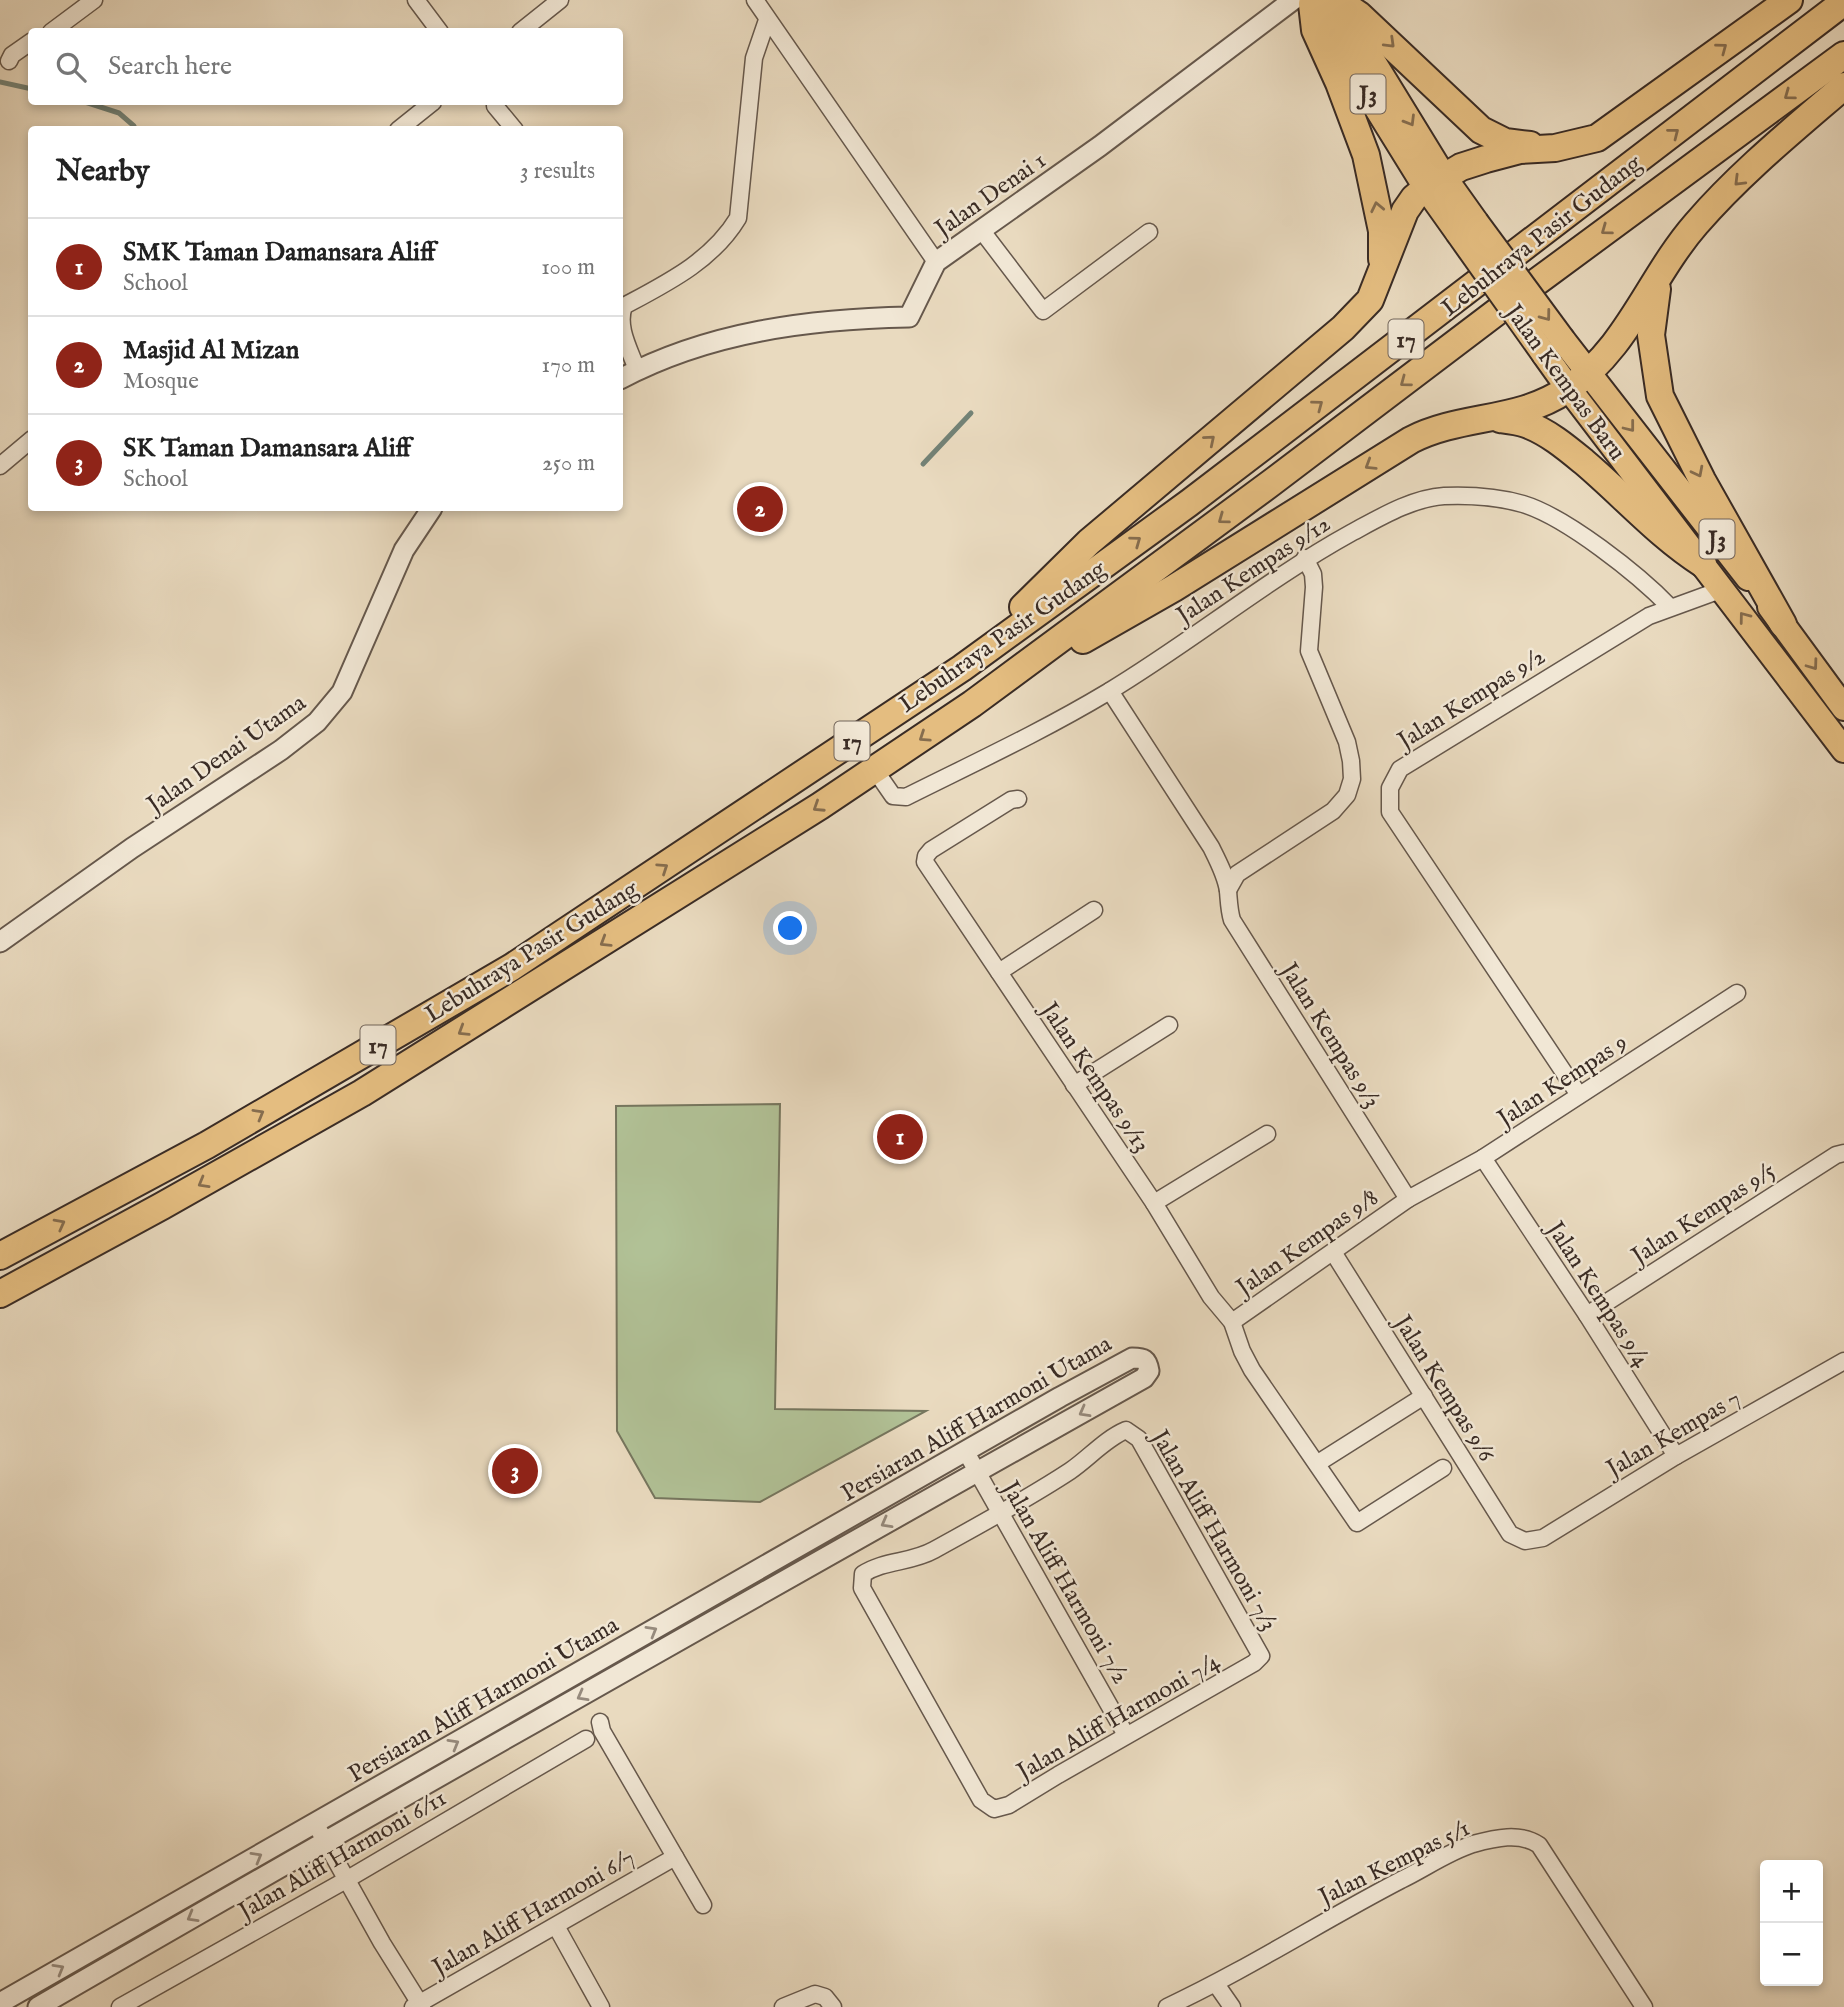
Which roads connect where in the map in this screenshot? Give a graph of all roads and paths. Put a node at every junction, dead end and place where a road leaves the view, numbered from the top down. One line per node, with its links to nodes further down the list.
1 (94, 0): 9 (street)
2 (416, 0): 10 (street)
3 (560, 0): 11 (street)
4 (755, 0): 8 (street, Jalan Denai 1)
5 (1789, 0): 20 (highway, one-way to 5)
6 (1317, 1): 20 (highway, one-way to 20); 21 (main road, Jalan Kempas Baru / J3); 22 (street, Jalan Denai 1); 26 (highway, one-way to 6)
7 (1844, 2): 40 (highway, Lebuhraya Pasir Gudang / 17, one-way to 7)
8 (767, 20): 24 (street, Jalan Denai 1); 27 (street)
9 (56, 28)
10 (437, 28)
11 (525, 28)
12 (28, 44): 14 (street)
13 (1844, 55): 42 (highway, Lebuhraya Pasir Gudang / 17, one-way to 42)
14 (9, 61)
15 (1844, 86): 25 (highway, one-way to 25)
16 (429, 105): 18 (street)
17 (495, 105): 19 (street)
18 (403, 126)
19 (512, 126)
20 (1555, 148): 21 (highway)
21 (1435, 182): 26 (highway); 30 (main road, Jalan Kempas Baru / J3, bridge)
22 (982, 231): 23 (street); 24 (street, Jalan Denai 1)
23 (1149, 232)
24 (936, 262): 29 (street)
25 (1663, 267): 30 (highway); 39 (highway, one-way to 39)
26 (1381, 275): 40 (highway, one-way to 26)
27 (623, 309)
28 (623, 335): 29 (street)
29 (628, 375)
30 (1578, 381): 31 (highway); 36 (main road, Jalan Kempas Baru / J3); 39 (main road, Jalan Kempas Baru / J3, one-way to 39)
31 (1497, 418): 36 (highway); 42 (highway, one-way to 42)
32 (28, 442): 33 (street)
33 (0, 466)
34 (430, 511): 49 (street, Jalan Denai Utama)
35 (1305, 558): 38 (street, Jalan Kempas 9/12); 41 (street, Jalan Kempas 9/12); 47 (street)
36 (1703, 564): 37 (main road, Jalan Kempas Baru / J3)
37 (1723, 589): 38 (street, Jalan Kempas 9/2); 44 (main road, Jalan Kempas Baru / J3, one-way to 37)
38 (1670, 607): 54 (street, Jalan Kempas 9/2)
39 (1783, 624): 43 (main road, Jalan Kempas Baru / J3, one-way to 43)
40 (962, 668): 61 (highway, Lebuhraya Pasir Gudang / 17, one-way to 40)
41 (1110, 691): 45 (street, Jalan Kempas 9/12); 47 (street, Jalan Kempas 9/3)
42 (972, 704): 45 (highway, Lebuhraya Pasir Gudang / 17, one-way to 45)
43 (1844, 708)
44 (1844, 750)
45 (875, 770): 62 (highway, Lebuhraya Pasir Gudang / 17, one-way to 62)
46 (1018, 799): 50 (street, Jalan Kempas 9/13)
47 (1228, 890): 58 (street, Jalan Kempas 9/3)
48 (1094, 910): 50 (street)
49 (0, 942)
50 (999, 972): 53 (street, Jalan Kempas 9/13)
51 (1737, 993): 54 (street, Jalan Kempas 9)
52 (1169, 1025): 53 (street)
53 (1074, 1085): 59 (street, Jalan Kempas 9/13)
54 (1579, 1095): 57 (street, Jalan Kempas 9)
55 (1267, 1134): 59 (street)
56 (1844, 1153): 63 (street, Jalan Kempas 9/5)
57 (1483, 1158): 58 (street, Jalan Kempas 9); 63 (street, Jalan Kempas 9/4)
58 (1408, 1199): 60 (street, Jalan Kempas 9/8)
59 (1154, 1203): 64 (street, Jalan Kempas 9/13)
60 (1333, 1252): 64 (street, Jalan Kempas 9/8); 66 (street, Jalan Kempas 9/6)
61 (0, 1256)
62 (0, 1294)
63 (1587, 1315): 68 (street, Jalan Kempas 9/4)
64 (1232, 1322): 69 (street)
65 (1844, 1362): 68 (street, Jalan Kempas 7)
66 (1424, 1396): 69 (street); 73 (street, Jalan Kempas 9/6)
67 (966, 1452): 71 (street, Jalan Aliff Harmoni 7/2); 71 (street, Persiaran Aliff Harmoni Utama, one-way to 71); 78 (street, Persiaran Aliff Harmoni Utama, one-way to 67)
68 (1676, 1456): 73 (street, Jalan Kempas 7)
69 (1318, 1463): 70 (street)
70 (1443, 1468)
71 (977, 1472): 72 (street, Jalan Aliff Harmoni 7/2); 78 (street, Persiaran Aliff Harmoni Utama, one-way to 78)
72 (999, 1512): 74 (street, Jalan Aliff Harmoni 7/3); 76 (street, Jalan Aliff Harmoni 7/2); 76 (street, Jalan Aliff Harmoni 7/4)
73 (1525, 1541)
74 (1261, 1656): 76 (street, Jalan Aliff Harmoni 7/4)
75 (600, 1722): 79 (street)
76 (1126, 1735)
77 (586, 1739): 80 (street, Jalan Aliff Harmoni 6/11)
78 (320, 1832): 80 (street); 84 (street, Persiaran Aliff Harmoni Utama, one-way to 78); 86 (street, Persiaran Aliff Harmoni Utama, one-way to 86)
79 (675, 1857): 81 (street); 82 (street, Jalan Aliff Harmoni 6/7)
80 (346, 1880): 85 (street); 87 (street, Jalan Aliff Harmoni 6/11)
81 (703, 1905)
82 (556, 1926): 85 (street, Jalan Aliff Harmoni 6/7); 88 (street)
83 (1216, 1984): 91 (street, Jalan Kempas 5/1); 92 (street); 93 (street, Jalan Kempas 5/1)
84 (0, 2003)
85 (418, 2006)
86 (38, 2007)
87 (120, 2007)
88 (601, 2007)
89 (783, 2007): 90 (street)
90 (833, 2007)
91 (1167, 2007)
92 (1232, 2007)
93 (1644, 2007)

